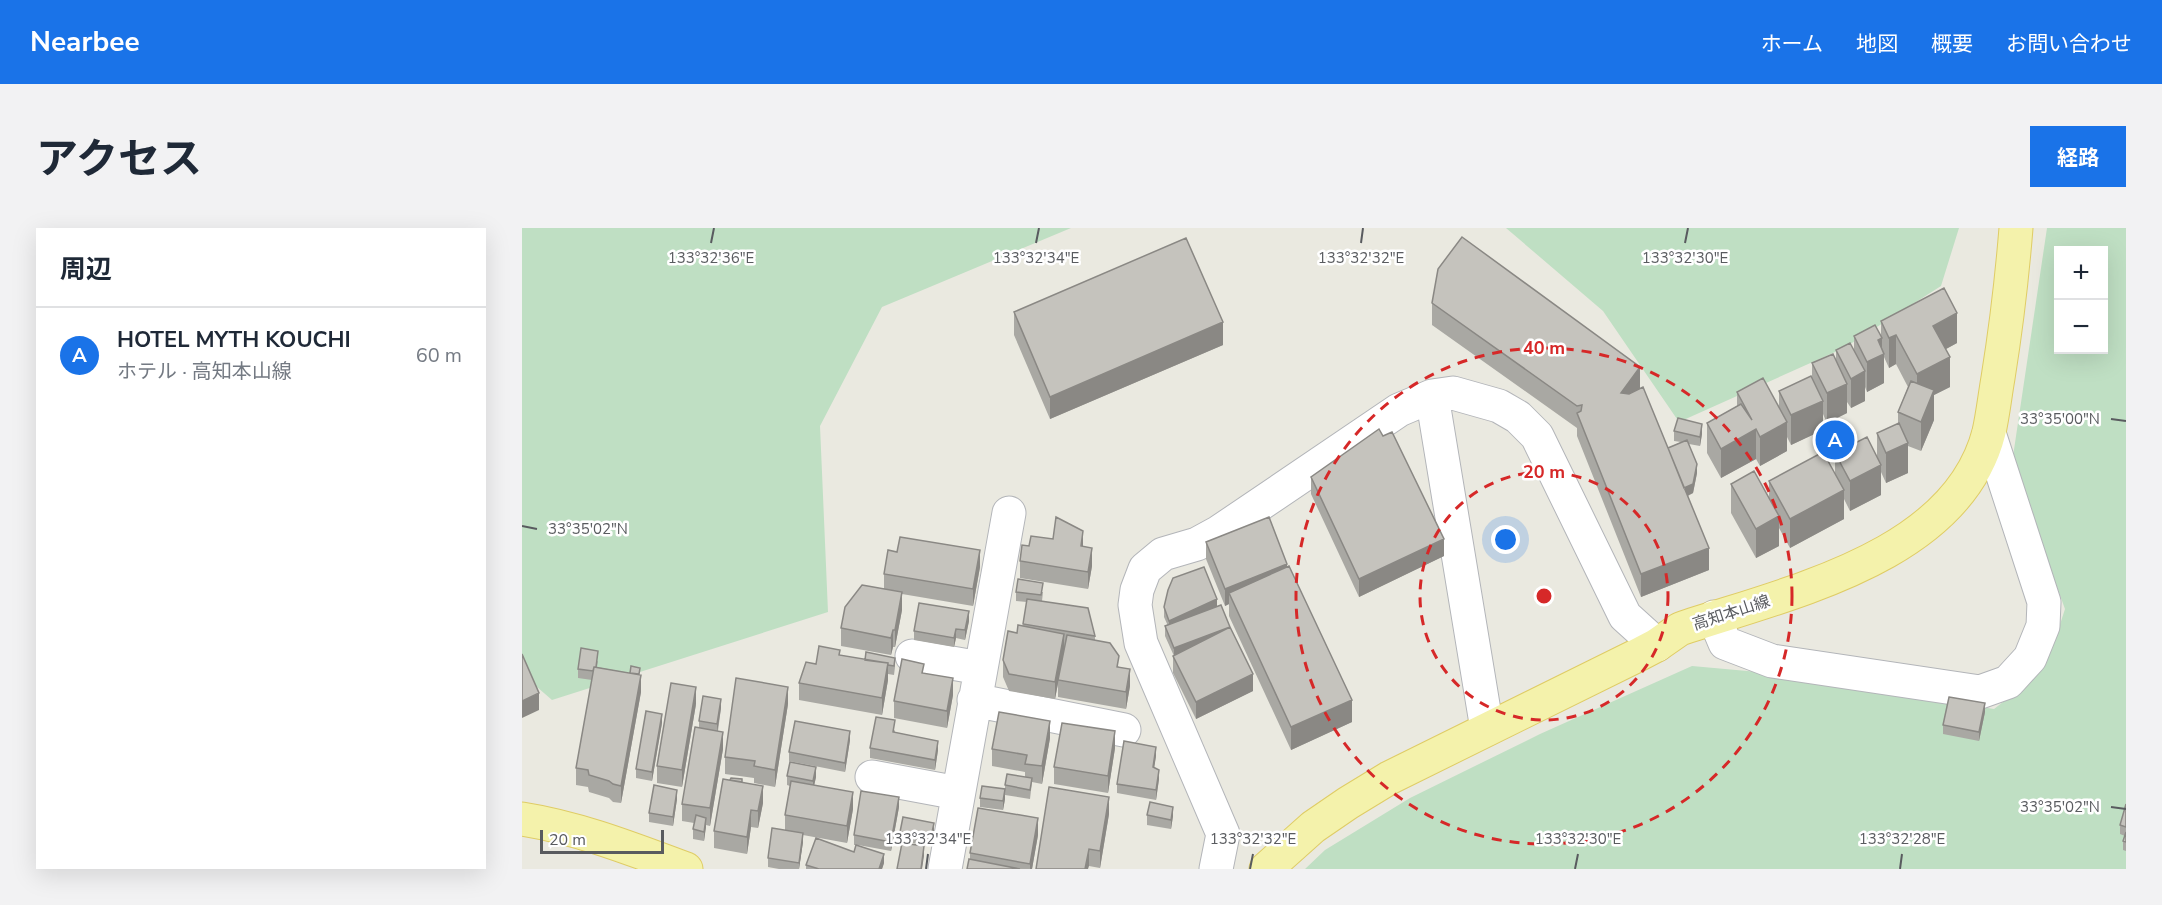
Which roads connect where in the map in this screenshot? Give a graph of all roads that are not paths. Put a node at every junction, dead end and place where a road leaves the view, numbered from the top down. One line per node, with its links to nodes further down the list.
1 (2016, 228): 3 (main road, 高知本山線)
2 (1432, 396): 6 (street); 10 (street); 17 (street)
3 (1989, 433): 5 (main road, 高知本山線); 5 (street)
4 (1010, 513): 8 (street)
5 (1714, 617): 6 (main road, 高知本山線)
6 (1657, 645): 10 (main road, 高知本山線)
7 (912, 656): 8 (street)
8 (980, 668): 9 (street)
9 (974, 700): 11 (street); 13 (street)
10 (1487, 729): 18 (main road, 高知本山線)
11 (1124, 730)
12 (872, 777): 13 (street)
13 (958, 793): 16 (street)
14 (522, 819): 15 (main road)
15 (686, 869)
16 (945, 869)
17 (1216, 869)
18 (1266, 869)

